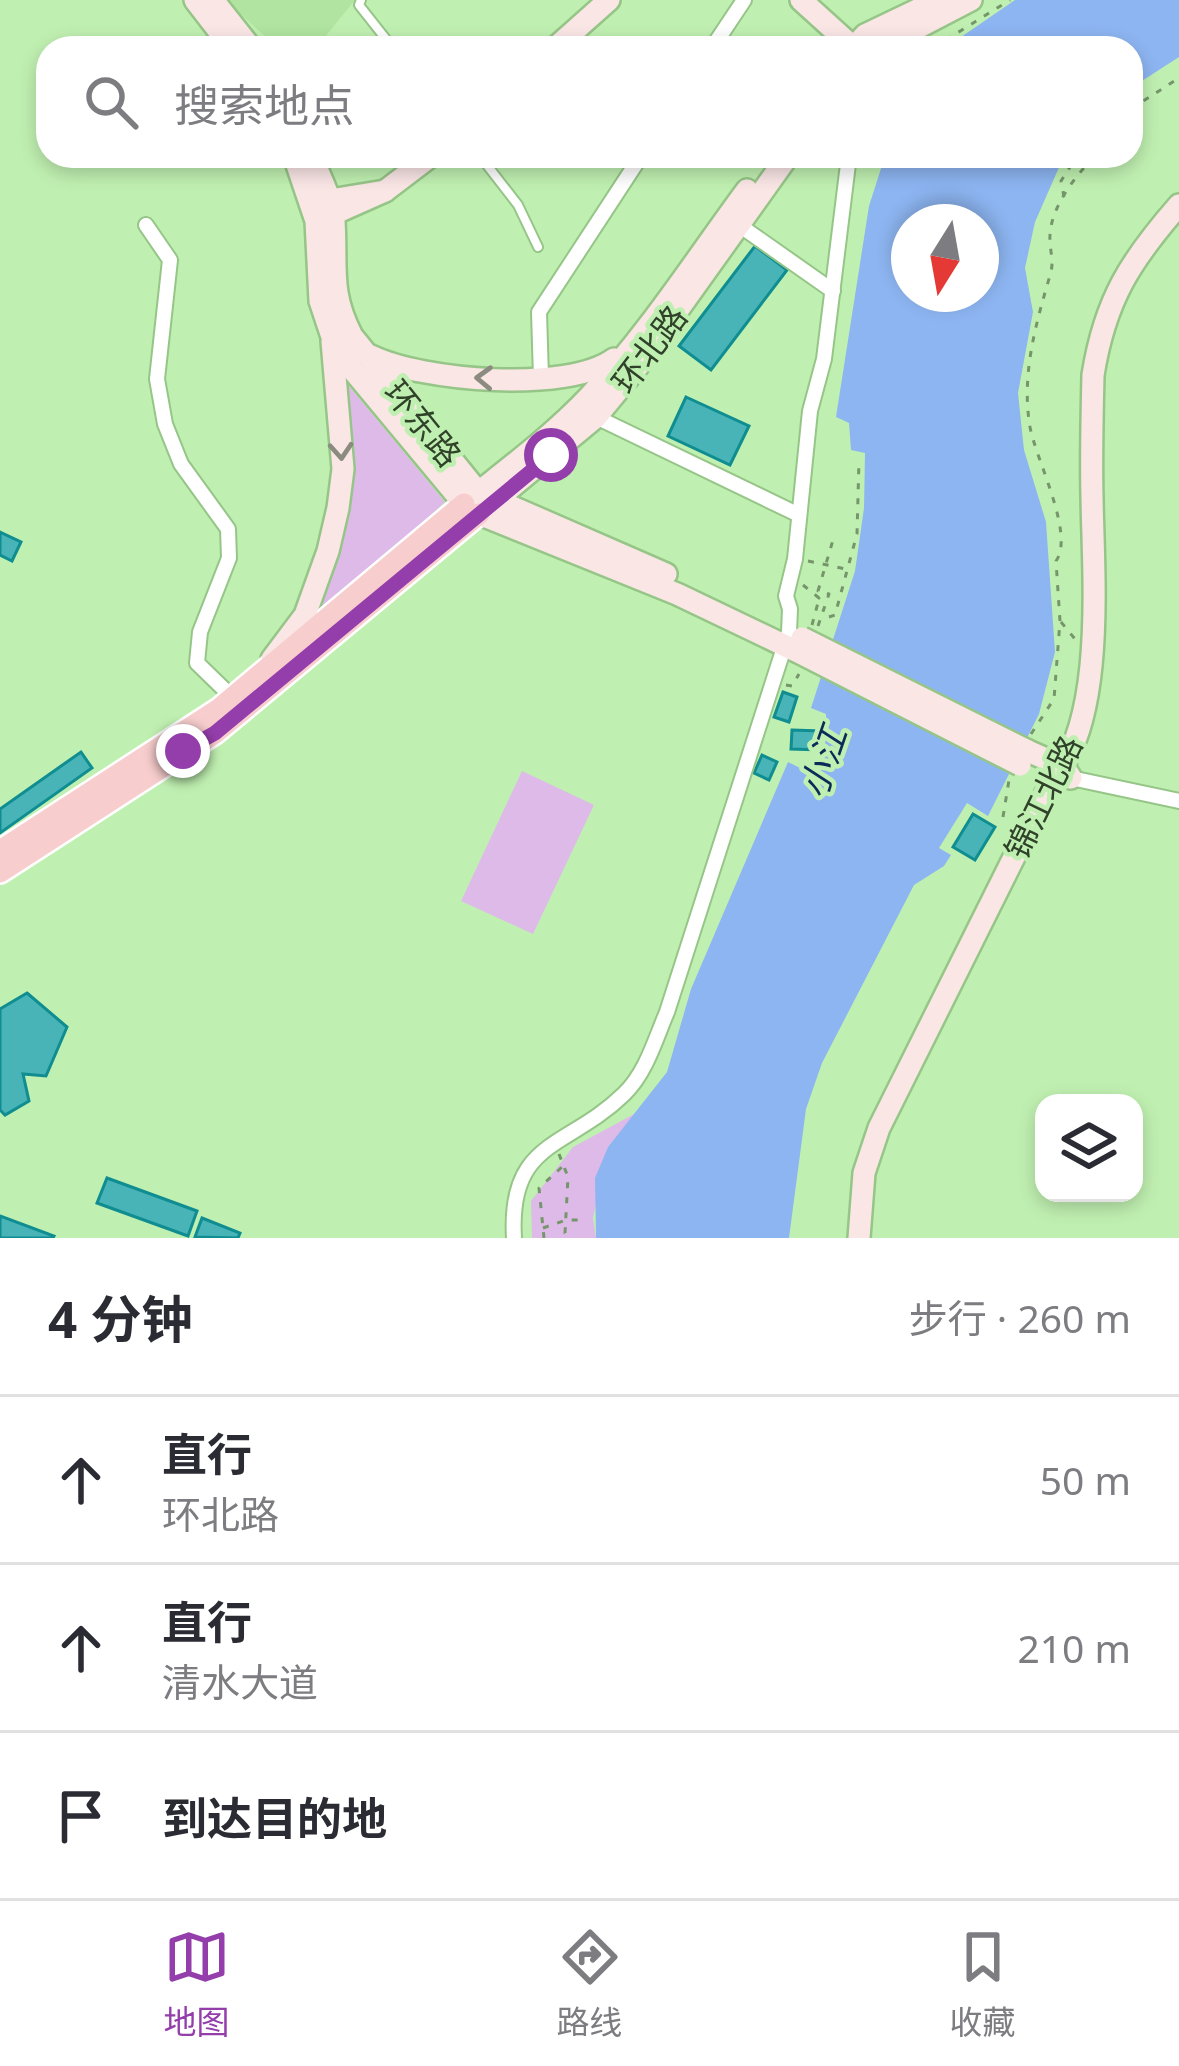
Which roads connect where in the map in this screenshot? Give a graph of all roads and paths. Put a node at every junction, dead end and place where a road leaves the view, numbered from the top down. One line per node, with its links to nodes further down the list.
1 (195, 0): 10 (main road)
2 (213, 0): 11 (main road)
3 (361, 0): 12 (lane)
4 (609, 0): 13 (main road)
5 (744, 0): 14 (street)
6 (802, 0): 15 (main road)
7 (938, 0): 16 (main road)
8 (971, 0): 17 (main road)
9 (1010, 0): 18 (path)
10 (223, 36)
11 (242, 36)
12 (383, 36)
13 (569, 36)
14 (720, 36)
15 (841, 36)
16 (865, 36)
17 (902, 36)
18 (952, 36)
19 (1179, 78): 20 (path)
20 (1143, 101)
21 (300, 168): 33 (main road, 环东路)
22 (314, 168): 33 (main road, 环东路)
23 (415, 168): 33 (main road)
24 (489, 168): 37 (lane)
25 (633, 168): 42 (street)
26 (762, 168): 40 (main road, 环北路)
27 (780, 168): 35 (main road, 环北路)
28 (847, 168): 38 (street)
29 (1069, 168): 31 (path)
30 (1083, 168): 31 (path)
31 (1064, 198): 53 (path)
32 (1179, 205): 60 (main road, 锦江北路)
33 (322, 210): 39 (main road, 环东路); 41 (main road, 环东路)
34 (146, 225): 58 (street)
35 (740, 225): 38 (street); 43 (main road, 环北路)
36 (1179, 227): 60 (main road, 锦江北路)
37 (538, 247)
38 (832, 291): 46 (street)
39 (331, 334): 45 (main road, 环东路); 56 (main road, one-way to 56)
40 (634, 345): 42 (main road); 45 (main road, 环北路)
41 (368, 354): 42 (main road, one-way to 41); 45 (main road, 环东路)
42 (541, 378)
43 (596, 417): 45 (main road, 环北路); 46 (street)
44 (859, 460): 50 (path)
45 (479, 503): 55 (main road); 56 (main road); 64 (main road)
46 (797, 514): 49 (street)
47 (833, 540): 48 (path)
48 (826, 565): 49 (path); 50 (path); 51 (path)
49 (794, 567): 51 (path); 55 (street)
50 (848, 570): 52 (path)
51 (820, 594): 55 (path); 55 (path)
52 (829, 617)
53 (1060, 621): 54 (path); 59 (path)
54 (1075, 639)
55 (800, 641): 57 (path); 59 (main road, bridge); 70 (street)
56 (258, 677): 58 (main road)
57 (779, 682)
58 (233, 698): 63 (main road)
59 (1022, 758): 60 (main road); 62 (path)
60 (1063, 775): 61 (street); 73 (main road, 锦江北路); 74 (main road, 锦江北路)
61 (1179, 801)
62 (1003, 818)
63 (0, 851)
64 (0, 872)
65 (556, 1147): 66 (path)
66 (563, 1166): 67 (path); 69 (path)
67 (566, 1220): 68 (path); 69 (path); 72 (path)
68 (586, 1220)
69 (543, 1228): 71 (path)
70 (514, 1238)
71 (544, 1238)
72 (571, 1238)
73 (859, 1238)
74 (874, 1238)

